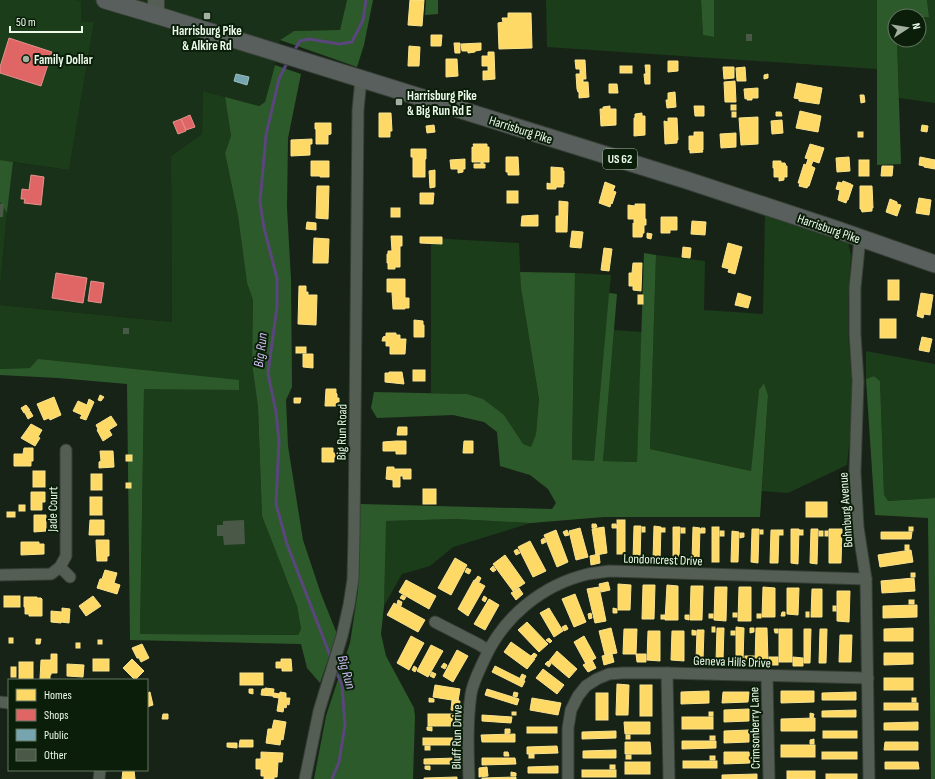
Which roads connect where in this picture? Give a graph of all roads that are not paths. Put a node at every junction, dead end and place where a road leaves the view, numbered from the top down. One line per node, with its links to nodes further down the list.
1 (105, 0): 2 (main road, Harrisburg Pike / US 62)
2 (156, 8): 3 (main road, Harrisburg Pike / US 62)
3 (361, 79): 4 (main road, Harrisburg Pike / US 62); 16 (street, Big Run Road)
4 (860, 238): 5 (main road, Harrisburg Pike / US 62); 10 (street, Bohnburg Avenue)
5 (935, 264)
6 (66, 450): 7 (street, Jade Court)
7 (60, 567): 8 (street); 9 (street)
8 (0, 575)
9 (70, 577)
10 (866, 579): 12 (street, Londoncrest Drive); 15 (street, Bohnburg Avenue)
11 (436, 622): 12 (street)
12 (488, 650): 17 (street, Bluff Run Drive)
13 (667, 673): 14 (street, Geneva Hills Drive); 18 (street, Geneva Hills Drive); 19 (street)
14 (767, 676): 15 (street, Geneva Hills Drive); 20 (street, Crimsonberry Lane)
15 (868, 678): 21 (street, Bohnburg Avenue)
16 (305, 779)
17 (469, 779)
18 (568, 779)
19 (669, 779)
20 (768, 779)
21 (869, 779)

